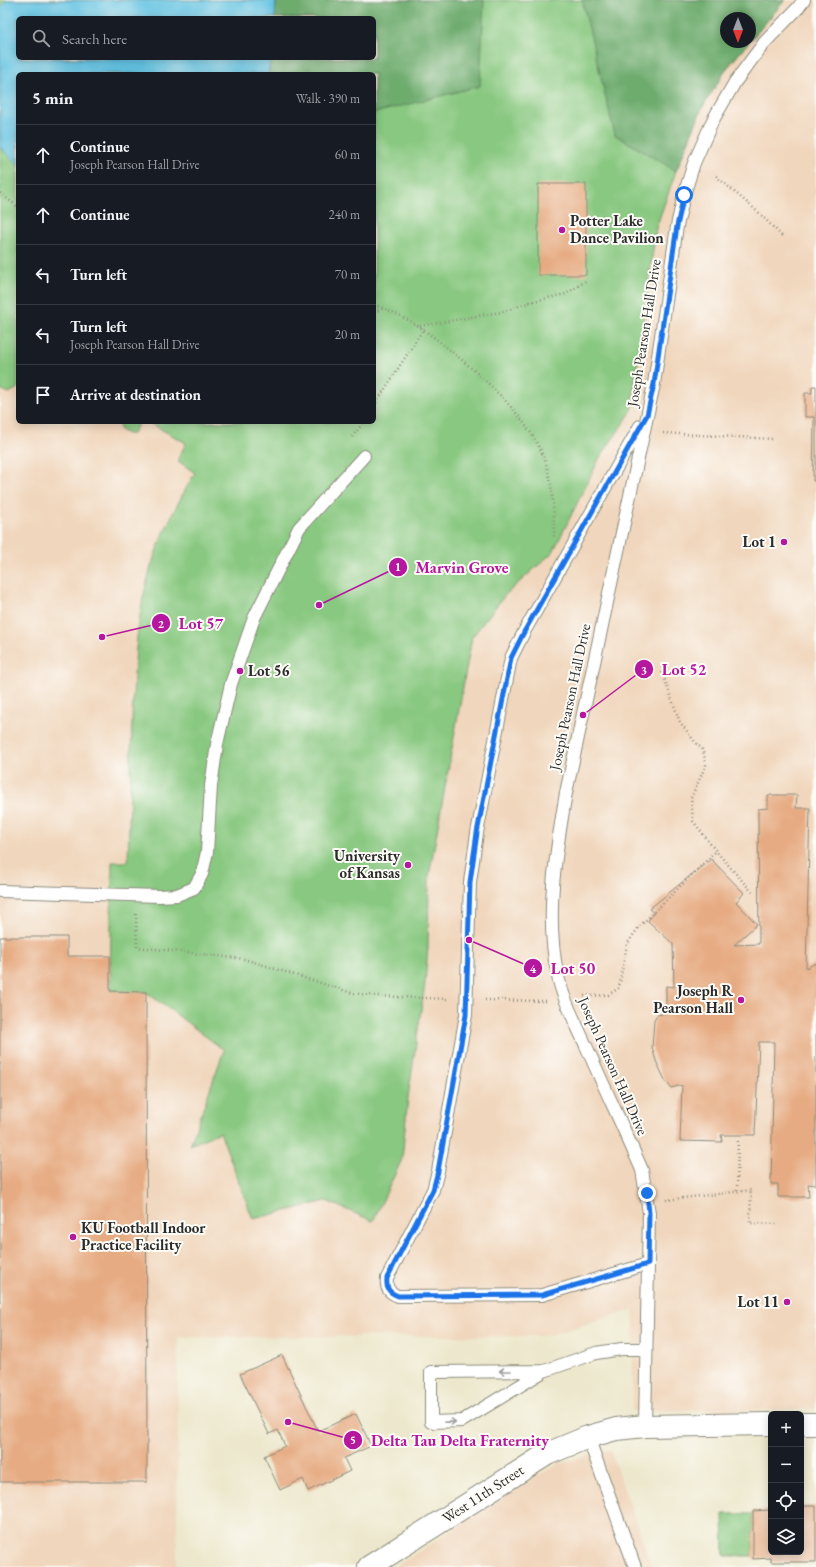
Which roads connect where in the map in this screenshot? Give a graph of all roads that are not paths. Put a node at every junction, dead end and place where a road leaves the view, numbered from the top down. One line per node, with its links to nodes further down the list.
1 (804, 0): 2 (lane, Joseph Pearson Hall Drive)
2 (647, 415): 5 (lane, Joseph Pearson Hall Drive); 5 (lane)
3 (364, 456): 4 (lane)
4 (0, 891)
5 (648, 1264): 6 (lane, Joseph Pearson Hall Drive)
6 (646, 1349): 7 (lane); 11 (lane, Joseph Pearson Hall Drive)
7 (544, 1371): 7 (lane, one-way to 7)
8 (768, 1424): 11 (street, West 11th Street)
9 (804, 1424): 10 (street)
10 (816, 1424)
11 (645, 1426): 12 (street, West 11th Street)
12 (588, 1437): 13 (street, West 11th Street); 14 (lane)
13 (369, 1567)
14 (635, 1567)

